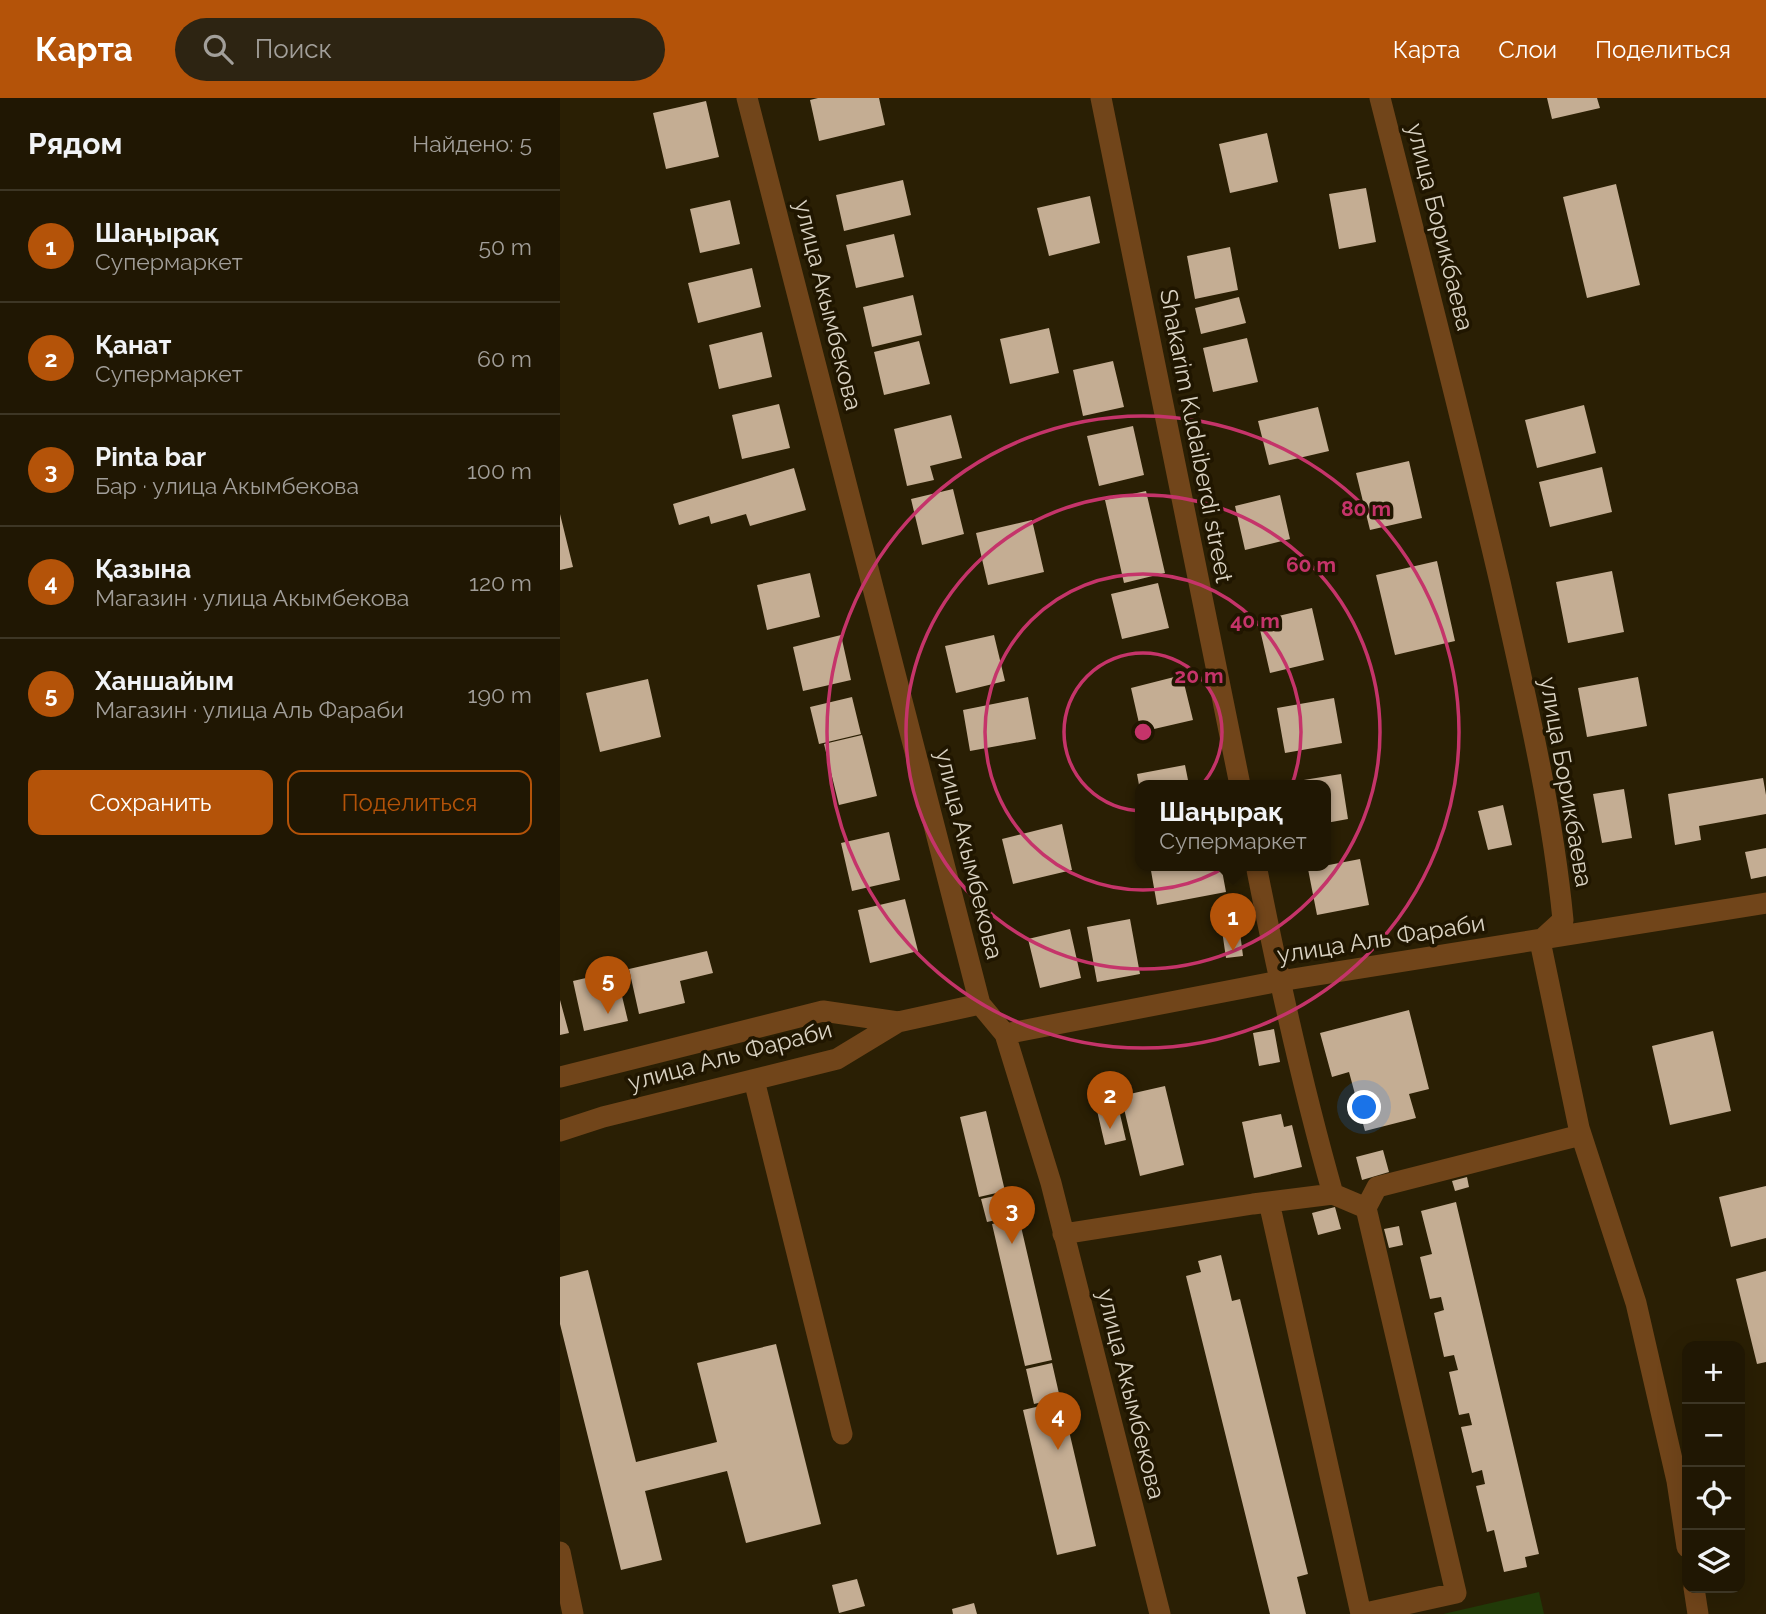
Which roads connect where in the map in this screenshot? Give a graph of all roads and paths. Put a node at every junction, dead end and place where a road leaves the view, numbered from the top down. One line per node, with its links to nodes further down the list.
1 (747, 98): 9 (street, улица Акымбекова)
2 (1101, 98): 4 (street, Shakarim Kudaiberdi street)
3 (1380, 98): 7 (street, улица Борикбаева)
4 (1239, 780)
5 (1257, 871): 8 (street)
6 (1766, 903): 7 (street, улица Аль Фараби)
7 (1540, 941): 8 (street, улица Аль Фараби); 15 (street)
8 (1280, 981): 11 (street, улица Аль Фараби); 16 (street)
9 (980, 1004): 10 (street); 11 (street, улица Акымбекова)
10 (898, 1021): 12 (street, улица Аль Фараби); 13 (street, улица Аль Фараби)
11 (1005, 1034): 19 (street, улица Акымбекова)
12 (560, 1077)
13 (754, 1080): 14 (street, улица Аль Фараби); 20 (street)
14 (560, 1131)
15 (1581, 1135): 18 (street); 21 (street)
16 (1333, 1194): 17 (street); 18 (street)
17 (1269, 1202): 18 (street); 19 (street)
18 (1366, 1208)
19 (1063, 1234): 25 (street, улица Акымбекова)
20 (842, 1434)
21 (1684, 1530)
22 (560, 1552): 24 (street)
23 (1695, 1593): 26 (street)
24 (573, 1614)
25 (1160, 1614)
26 (1698, 1614)

